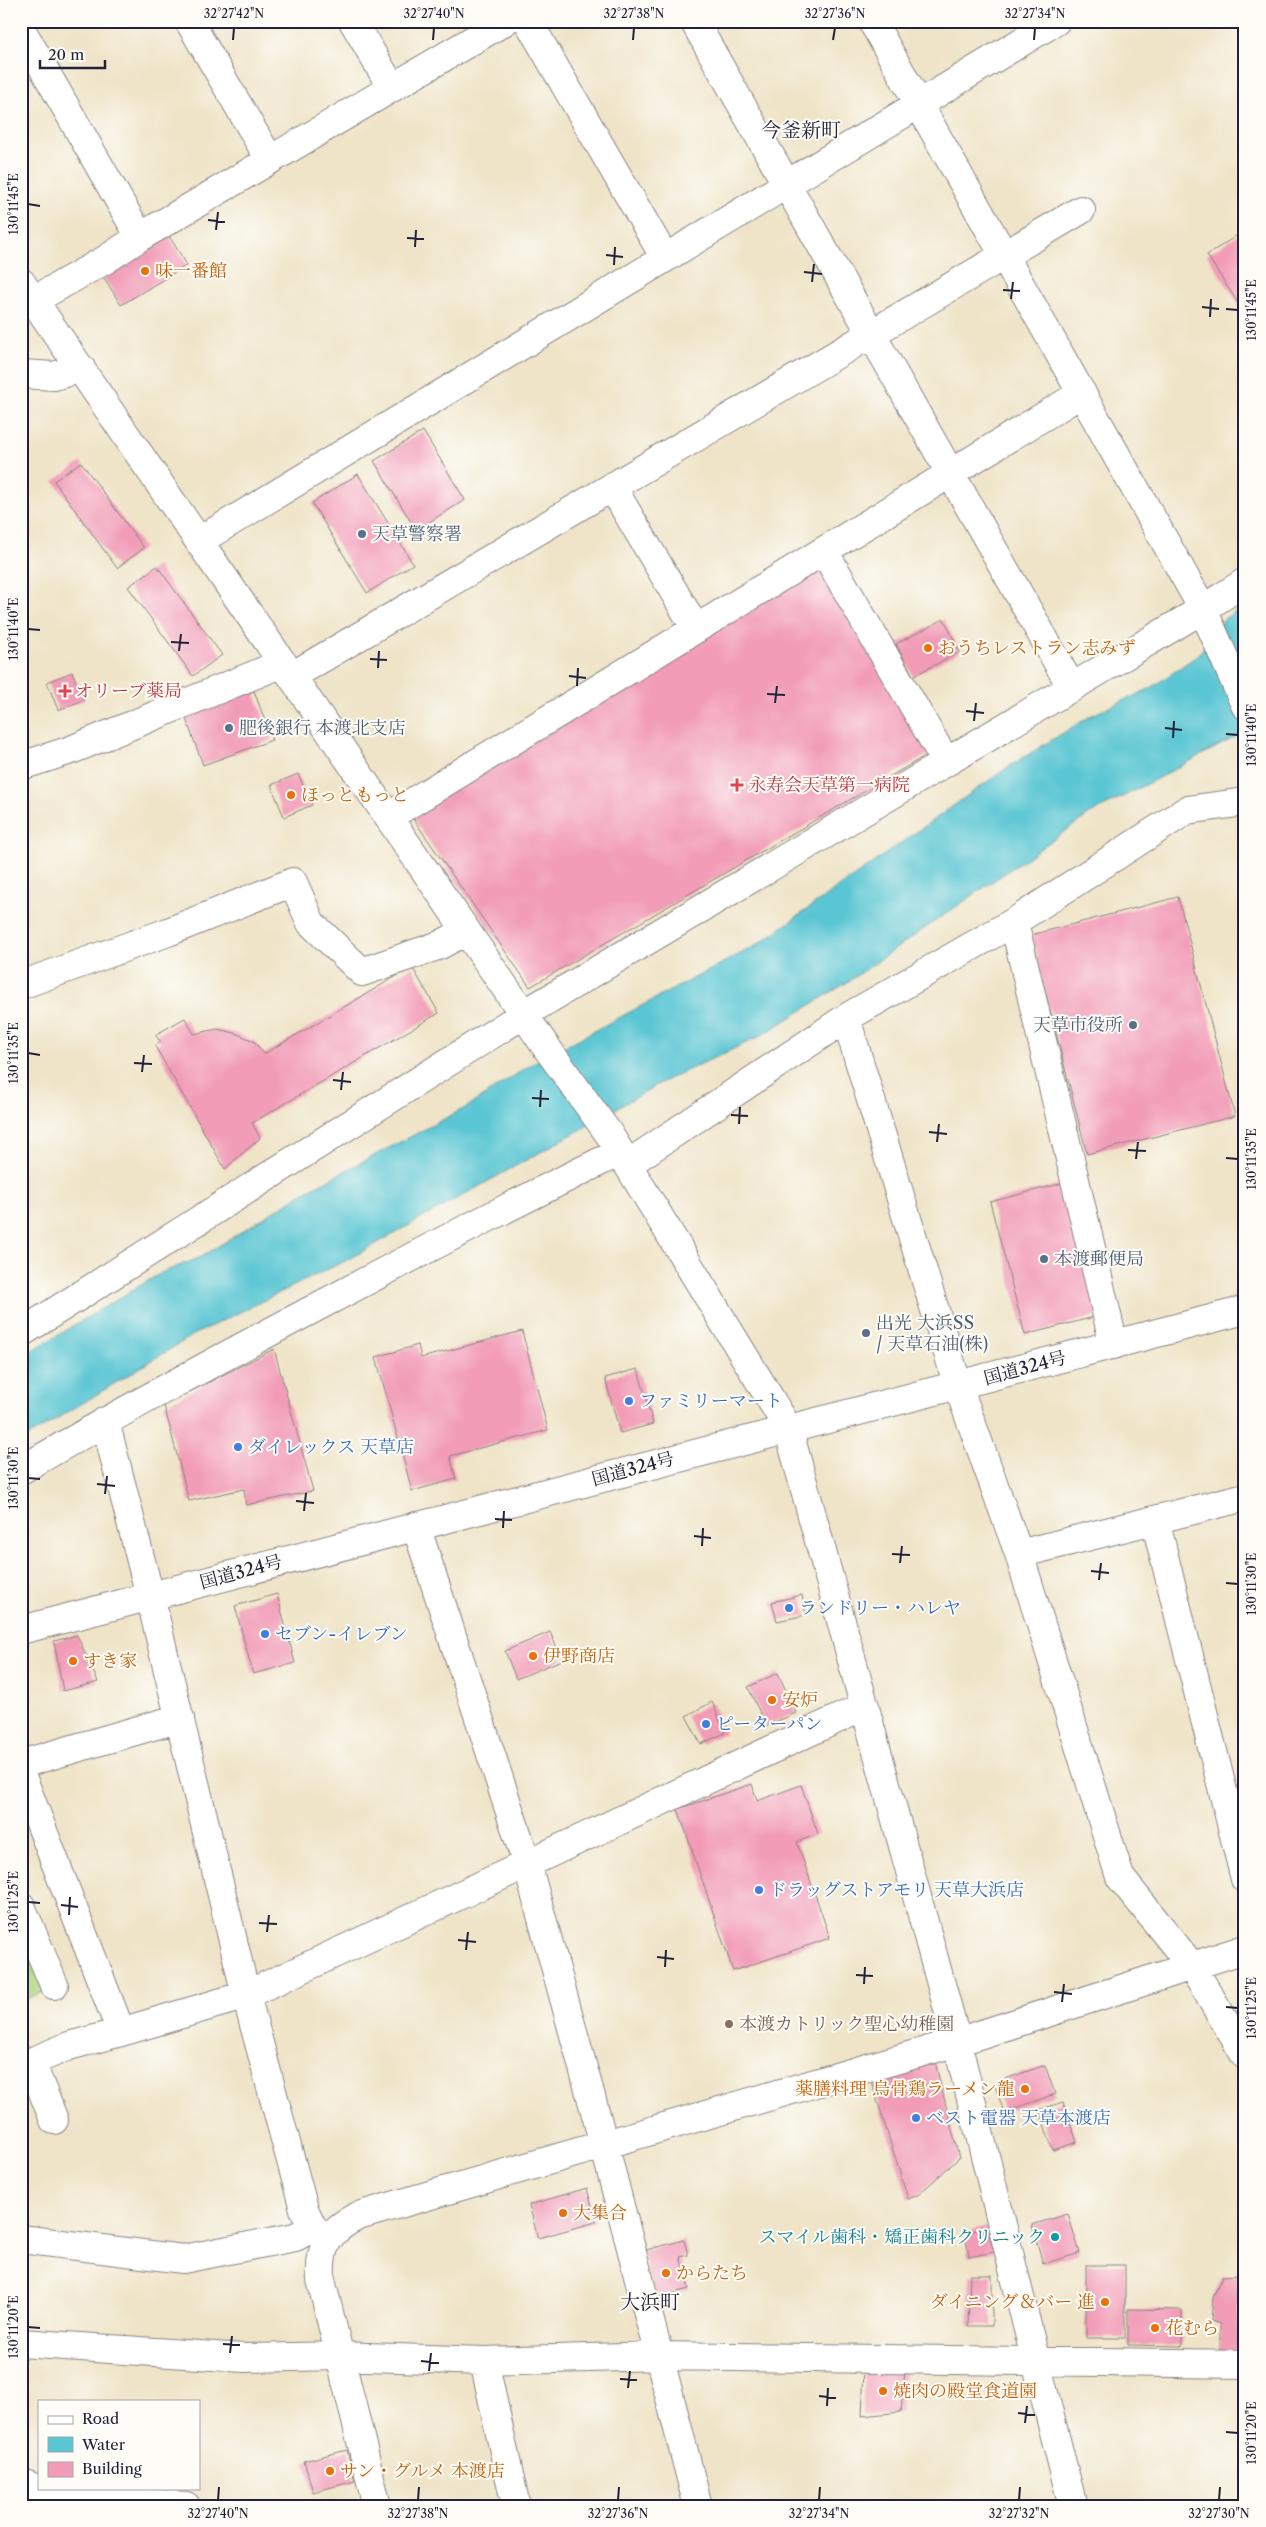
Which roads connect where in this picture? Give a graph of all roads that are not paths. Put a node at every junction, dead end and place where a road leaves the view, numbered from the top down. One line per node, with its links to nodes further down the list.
1 (189, 21): 11 (main road)
2 (354, 21): 9 (main road)
3 (505, 21): 9 (main road)
4 (528, 21): 16 (main road)
5 (694, 21): 12 (main road)
6 (872, 21): 10 (main road)
7 (1048, 23): 10 (main road)
8 (21, 29): 14 (main road)
9 (392, 88): 11 (main road)
10 (919, 104): 12 (main road); 15 (main road)
11 (270, 160): 14 (main road)
12 (787, 184): 16 (main road); 18 (main road)
13 (1081, 210): 15 (main road)
14 (140, 237): 17 (main road)
15 (1004, 256): 18 (main road); 21 (main road)
16 (665, 258): 24 (main road)
17 (27, 291): 19 (main road)
18 (872, 334): 22 (main road); 23 (main road)
19 (81, 368): 20 (main road); 24 (main road)
20 (21, 374)
21 (1082, 393): 22 (main road); 27 (main road)
22 (950, 474): 25 (main road); 30 (main road)
23 (612, 487): 28 (main road); 29 (main road)
24 (199, 541): 29 (main road)
25 (824, 551): 28 (main road); 32 (main road)
26 (1245, 582): 27 (main road)
27 (1207, 617): 30 (main road); 31 (main road)
28 (696, 630): 35 (main road)
29 (287, 669): 33 (main road); 35 (main road)
30 (1072, 688): 32 (main road)
31 (1245, 705)
32 (946, 762): 39 (main road)
33 (21, 766)
34 (1245, 802): 36 (main road)
35 (388, 817): 37 (main road)
36 (1014, 922): 40 (main road); 44 (main road)
37 (466, 931): 38 (main road); 39 (main road)
38 (21, 985)
39 (524, 1014): 41 (main road); 43 (main road)
40 (846, 1018): 41 (main road); 45 (main road)
41 (619, 1150): 46 (main road); 47 (main road)
42 (1245, 1310): 44 (main road, 国道324号)
43 (21, 1333)
44 (1114, 1346): 45 (main road, 国道324号)
45 (958, 1386): 47 (main road, 国道324号); 52 (main road)
46 (105, 1421): 48 (main road); 53 (main road)
47 (788, 1428): 51 (main road, 国道324号); 55 (main road)
48 (21, 1470)
49 (1245, 1497): 50 (main road)
50 (1155, 1520): 52 (main road); 60 (main road)
51 (416, 1526): 53 (main road, 国道324号); 59 (main road)
52 (1019, 1554): 63 (main road)
53 (150, 1596): 54 (main road, 国道324号); 56 (main road)
54 (21, 1630)
55 (865, 1706): 59 (main road); 67 (main road)
56 (180, 1718): 57 (main road); 65 (main road)
57 (21, 1764)
58 (21, 1774): 66 (main road)
59 (528, 1864): 65 (main road); 70 (main road)
60 (1245, 1879)
61 (21, 1906): 64 (main road)
62 (1245, 1949): 63 (main road)
63 (1191, 1965): 67 (main road); 68 (main road)
64 (54, 1985)
65 (246, 1995): 66 (main road); 71 (main road)
66 (121, 2032): 69 (main road)
67 (958, 2042): 70 (main road); 77 (main road)
68 (1245, 2056)
69 (54, 2120)
70 (604, 2144): 71 (main road); 75 (main road)
71 (321, 2233): 72 (main road); 74 (main road)
72 (21, 2238)
73 (21, 2344): 74 (main road)
74 (339, 2356): 76 (main road); 83 (main road)
75 (658, 2356): 76 (main road); 77 (main road); 85 (main road)
76 (484, 2361): 84 (main road)
77 (1036, 2362): 78 (main road); 86 (main road)
78 (1245, 2364)
79 (21, 2482): 80 (main road)
80 (38, 2490)
81 (38, 2490): 82 (main road)
82 (186, 2506)
83 (377, 2506)
84 (516, 2506)
85 (698, 2506)
86 (1074, 2506)

